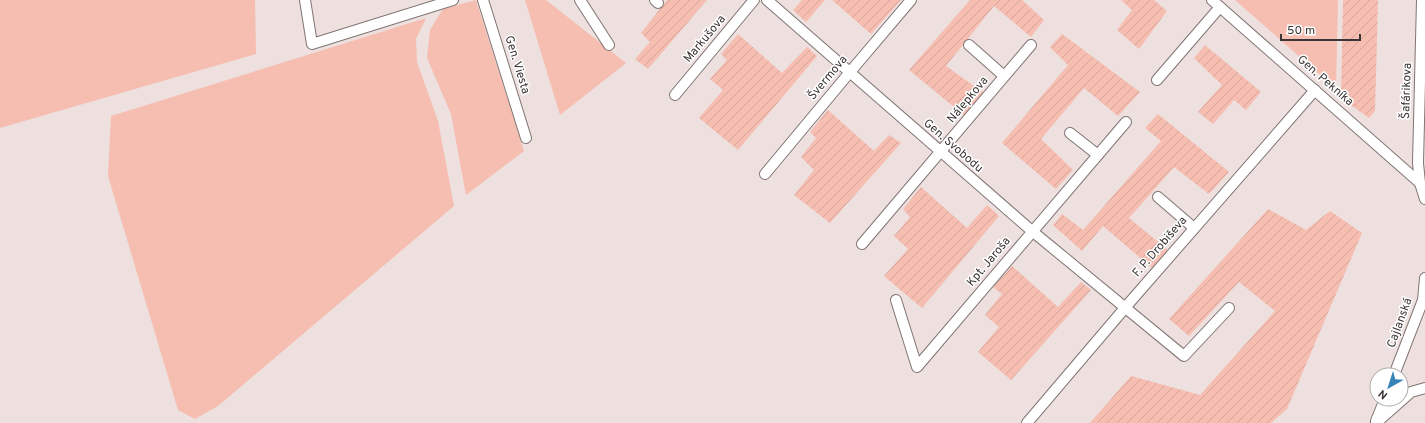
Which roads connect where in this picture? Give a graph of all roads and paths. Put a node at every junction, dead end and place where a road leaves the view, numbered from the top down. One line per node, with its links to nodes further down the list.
1 (305, 0): 2 (street)
2 (453, 0)
3 (483, 0): 21 (street, Gen. Viesta)
4 (580, 0): 11 (street)
5 (754, 0): 18 (street, Markušova)
6 (767, 0): 14 (street, Gen. Svobodu)
7 (912, 0): 14 (street, Švermova)
8 (1212, 0): 10 (street, Gen. Pekníka)
9 (1422, 0): 25 (street, Šafárikova)
10 (1220, 7): 16 (street); 17 (street, Gen. Pekníka)
11 (609, 45)
12 (1031, 45): 15 (street, Nálepkova)
13 (969, 46): 15 (street)
14 (850, 72): 22 (street, Gen. Svobodu); 24 (street, Švermova)
15 (1004, 76): 22 (street, Nálepkova)
16 (1157, 80)
17 (1315, 90): 25 (street, Gen. Pekníka); 28 (street, F. P. Drobiševa)
18 (675, 95)
19 (1126, 122): 23 (street, Kpt. Jaroša)
20 (1070, 132): 23 (street)
21 (526, 138)
22 (940, 152): 29 (street, Gen. Svobodu); 30 (street, Nálepkova)
23 (1098, 155): 29 (street, Kpt. Jaroša)
24 (765, 174)
25 (1422, 183): 27 (street)
26 (1158, 197): 28 (street)
27 (1425, 199)
28 (1194, 228): 33 (street, F. P. Drobiševa)
29 (1032, 232): 32 (street, Kpt. Jaroša); 33 (street, Gen. Svobodu)
30 (862, 244)
31 (1425, 278): 35 (street, Cajlanská)
32 (896, 300)
33 (1125, 308): 34 (street, Gen. Svobodu); 38 (street, F. P. Drobiševa)
34 (1229, 308)
35 (1397, 367)
36 (1425, 388): 39 (street)
37 (1382, 407): 39 (street)
38 (1027, 423)
39 (1376, 423)

